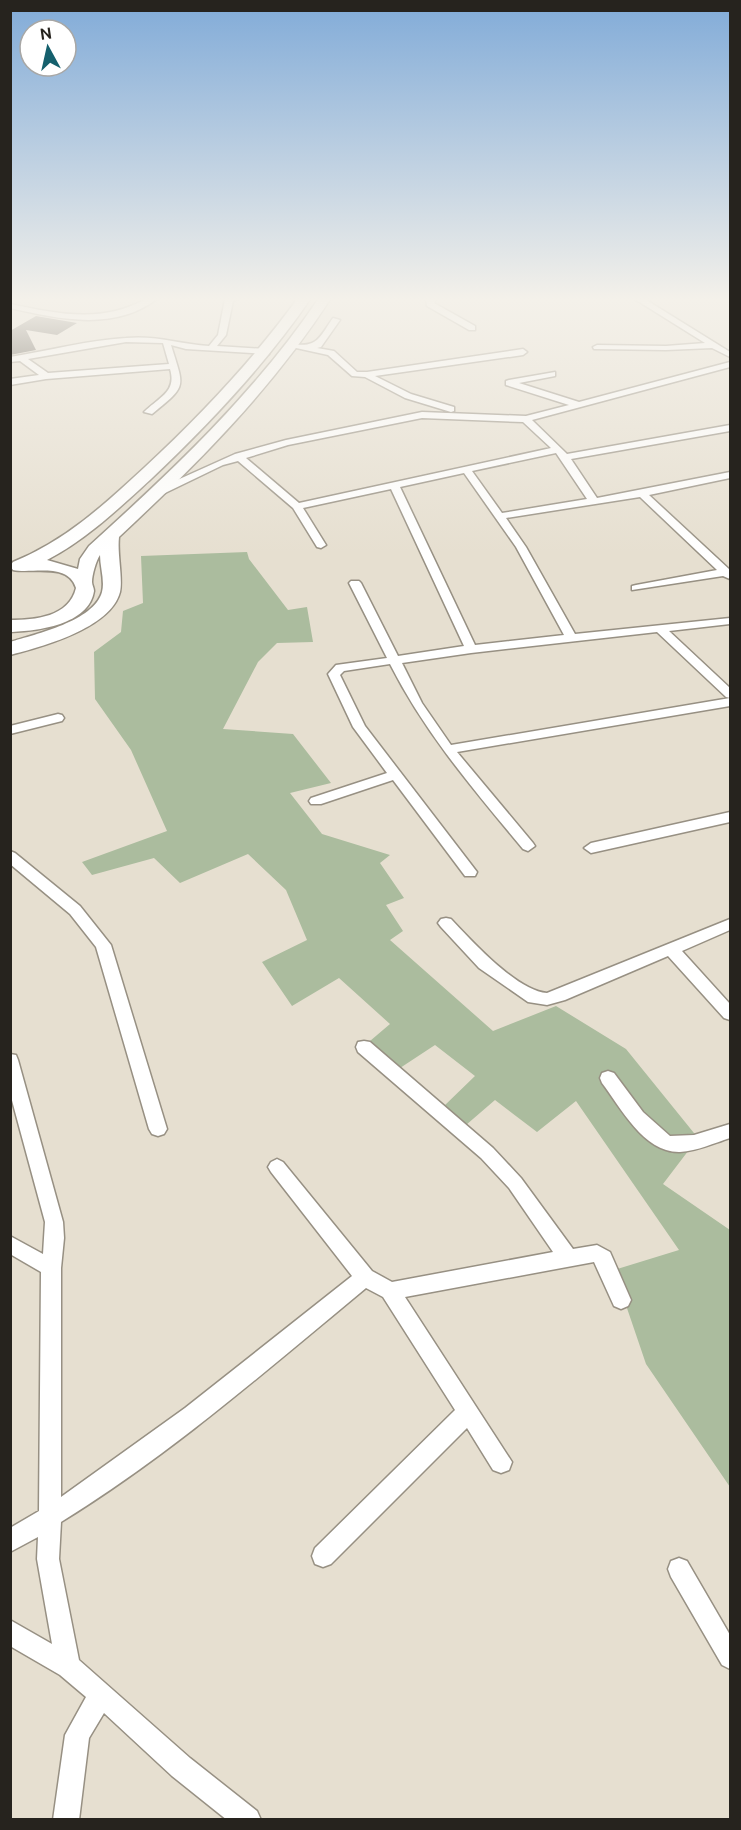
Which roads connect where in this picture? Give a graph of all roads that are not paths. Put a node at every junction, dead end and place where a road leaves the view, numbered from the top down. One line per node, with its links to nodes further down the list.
1 (176, 383): 8 (street)
2 (238, 383): 24 (main road)
3 (260, 383): 17 (main road)
4 (380, 383): 9 (street)
5 (509, 383): 7 (street)
6 (661, 383): 7 (street)
7 (579, 405): 10 (street)
8 (149, 412)
9 (477, 417): 10 (street); 13 (street)
10 (526, 419): 12 (street)
11 (730, 428): 12 (street)
12 (561, 453): 14 (street); 19 (street)
13 (238, 456): 17 (street); 20 (street)
14 (466, 469): 16 (street); 21 (street)
15 (730, 476): 18 (street)
16 (395, 486): 20 (street); 36 (street)
17 (159, 492): 22 (main road)
18 (642, 494): 19 (street); 25 (street)
19 (594, 502): 21 (street)
20 (297, 506): 23 (street)
21 (501, 516): 34 (street)
22 (111, 537): 26 (main road); 35 (main road)
23 (321, 545)
24 (13, 563): 26 (main road)
25 (728, 574): 28 (street)
26 (83, 582): 30 (main road)
27 (355, 583): 37 (street)
28 (636, 588)
29 (730, 621): 32 (street)
30 (40, 623): 31 (main road); 33 (main road)
31 (10, 626)
32 (660, 629): 34 (street); 38 (street)
33 (10, 636)
34 (571, 637): 36 (street)
35 (10, 649)
36 (471, 649): 37 (street)
37 (393, 659): 42 (street); 43 (street)
38 (730, 694)
39 (730, 702): 42 (street)
40 (58, 718): 41 (street)
41 (10, 730)
42 (448, 750): 46 (street)
43 (395, 775): 44 (street); 49 (street)
44 (316, 801)
45 (730, 817): 47 (street)
46 (528, 846)
47 (591, 848)
48 (10, 856): 57 (street)
49 (470, 872)
50 (446, 923): 52 (street)
51 (730, 924): 52 (street)
52 (670, 948): 53 (street)
53 (730, 1014)
54 (364, 1047): 61 (street)
55 (10, 1060): 62 (street)
56 (608, 1078): 58 (street)
57 (158, 1129)
58 (730, 1131)
59 (277, 1167): 63 (street)
60 (10, 1244): 62 (street)
61 (568, 1258): 64 (street); 65 (street)
62 (51, 1268): 68 (street)
63 (365, 1277): 64 (street); 68 (street)
64 (390, 1291): 66 (street)
65 (621, 1300)
66 (468, 1412): 67 (street); 70 (street)
67 (501, 1462)
68 (50, 1518): 69 (street); 74 (street)
69 (10, 1541)
70 (323, 1556)
71 (679, 1569): 73 (street)
72 (10, 1632): 74 (street)
73 (730, 1658)
74 (68, 1667): 75 (street)
75 (101, 1694): 76 (street); 77 (street)
76 (66, 1820)
77 (248, 1820)

